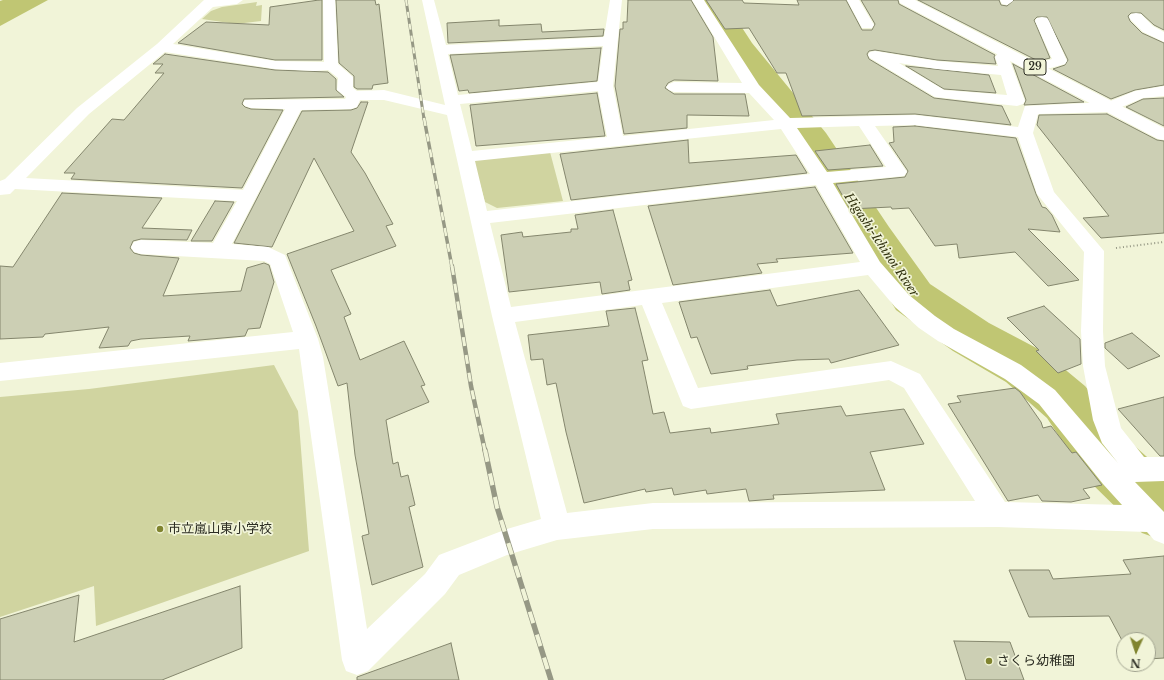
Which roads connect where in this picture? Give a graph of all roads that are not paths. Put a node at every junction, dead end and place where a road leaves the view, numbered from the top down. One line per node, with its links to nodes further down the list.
1 (237, 0): 8 (street)
2 (329, 0): 17 (street)
3 (428, 0): 15 (street)
4 (616, 0): 13 (street)
5 (698, 0): 22 (street)
6 (853, 0): 11 (street)
7 (905, 0): 16 (street, 29)
8 (211, 1): 14 (street)
9 (1136, 17): 12 (street)
10 (1042, 21): 18 (street)
11 (867, 25)
12 (1164, 38)
13 (610, 41): 15 (street); 20 (street)
14 (162, 47): 17 (street); 36 (street)
15 (440, 50): 27 (street)
16 (1006, 53): 18 (street, 29); 19 (street)
17 (331, 65): 24 (street)
18 (1036, 68): 28 (street, 29)
19 (1006, 72): 19 (street)
20 (605, 86): 27 (street); 33 (street)
21 (674, 87): 22 (street)
22 (753, 88): 30 (street)
23 (1164, 91): 28 (street)
24 (354, 96): 26 (street); 27 (street)
25 (251, 103): 26 (street)
26 (295, 105): 37 (street)
27 (453, 105): 34 (street)
28 (1110, 107): 31 (street); 32 (street, 29)
29 (864, 121): 30 (street); 31 (street); 35 (street)
30 (795, 123): 33 (street); 35 (street)
31 (1025, 133): 47 (street)
32 (1164, 135)
33 (616, 141): 34 (street)
34 (465, 157): 38 (street)
35 (829, 178): 38 (street); 41 (street)
36 (4, 188): 37 (street)
37 (249, 196): 40 (street)
38 (479, 218): 43 (street)
39 (141, 247): 40 (street)
40 (219, 250): 44 (street)
41 (872, 267): 42 (street); 47 (street)
42 (649, 296): 43 (street); 48 (street)
43 (502, 316): 50 (street)
44 (307, 339): 45 (street); 50 (street)
45 (0, 372)
46 (1164, 469): 47 (street)
47 (1125, 473): 49 (street)
48 (998, 514): 49 (street); 50 (street)
49 (1158, 525)
50 (557, 527)

